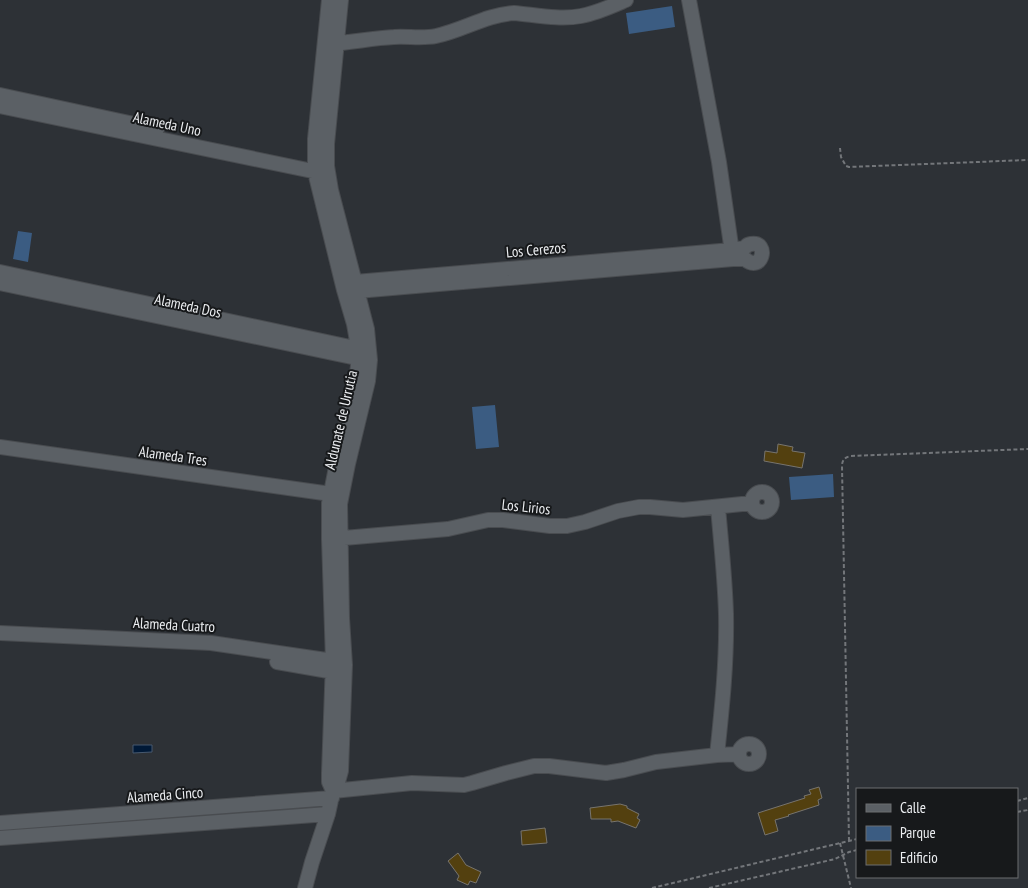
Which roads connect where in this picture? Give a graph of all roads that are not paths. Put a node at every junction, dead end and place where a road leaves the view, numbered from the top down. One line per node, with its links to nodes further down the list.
1 (329, 0): 5 (street, Aldunate de Urrutia)
2 (341, 0): 5 (street, Aldunate de Urrutia)
3 (626, 0): 5 (street)
4 (689, 0): 11 (street, Los Cerezos)
5 (331, 44): 8 (street, Aldunate de Urrutia)
6 (0, 95): 8 (street, Alameda Uno)
7 (0, 106): 8 (street, Alameda Uno)
8 (321, 169): 11 (street, Aldunate de Urrutia)
9 (0, 272): 12 (street, Alameda Dos)
10 (0, 283): 12 (street, Alameda Dos)
11 (350, 287): 12 (street, Aldunate de Urrutia)
12 (364, 354): 15 (street, Aldunate de Urrutia)
13 (0, 448): 15 (street, Alameda Tres)
14 (0, 457): 15 (street, Alameda Tres)
15 (335, 499): 18 (street, Aldunate de Urrutia)
16 (752, 503): 17 (street, Los Lirios)
17 (718, 507): 18 (street, Los Lirios); 23 (street)
18 (334, 539): 21 (street, Aldunate de Urrutia)
19 (0, 633): 21 (street, Alameda Cuatro)
20 (0, 642): 21 (street, Alameda Cuatro)
21 (339, 668): 24 (street, Aldunate de Urrutia)
22 (739, 754): 23 (street)
23 (718, 755): 24 (street)
24 (332, 794): 25 (street, Aldunate de Urrutia); 26 (street, Alameda Cinco)
25 (328, 814): 27 (street, Alameda Cinco); 28 (street, Aldunate de Urrutia)
26 (0, 823)
27 (0, 838)
28 (305, 888)

